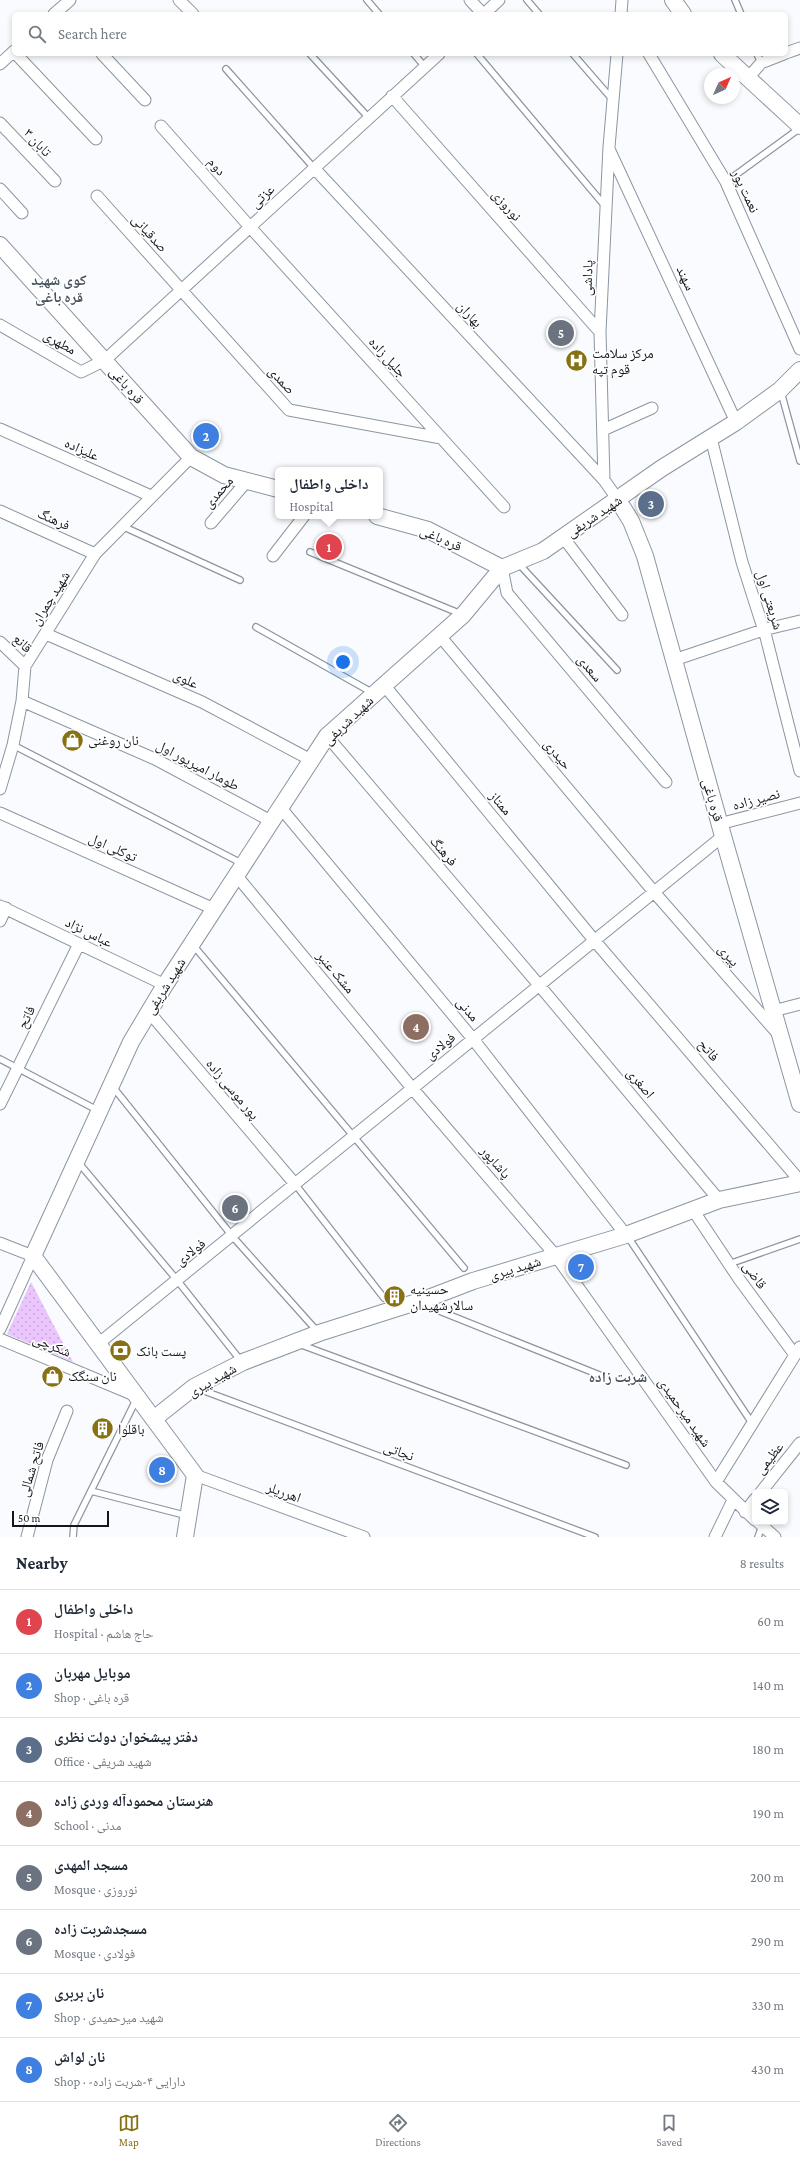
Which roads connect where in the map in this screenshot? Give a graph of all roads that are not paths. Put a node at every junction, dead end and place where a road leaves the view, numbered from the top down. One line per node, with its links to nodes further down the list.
1 (70, 0): 9 (street)
2 (179, 0): 10 (street)
3 (367, 0): 11 (lane)
4 (470, 0): 12 (street)
5 (499, 0): 13 (street)
6 (527, 0): 14 (lane)
7 (673, 0): 15 (street)
8 (735, 0): 16 (lane)
9 (59, 12)
10 (191, 12)
11 (377, 12)
12 (481, 12)
13 (485, 12)
14 (537, 12)
15 (682, 12)
16 (740, 12)
17 (800, 48): 19 (street)
18 (12, 53): 32 (street)
19 (788, 53)
20 (18, 56): 43 (street)
21 (104, 56): 38 (street)
22 (312, 56): 39 (lane)
23 (416, 56): 33 (lane)
24 (437, 56): 33 (street, عزتی)
25 (479, 56): 50 (lane)
26 (575, 56): 37 (lane)
27 (617, 56): 37 (street, پاداشی)
28 (650, 56): 47 (street, نعمت پور)
29 (724, 56): 35 (street)
30 (772, 56): 31 (street)
31 (759, 58): 35 (street)
32 (0, 64)
33 (425, 67): 36 (street, عزتی)
34 (226, 68): 45 (lane)
35 (748, 78): 42 (street)
36 (392, 96): 39 (street, عزتی); 56 (street, نوروزی)
37 (612, 98): 44 (street, پاداشی)
38 (145, 100)
39 (368, 118): 45 (street, عزتی)
40 (0, 124): 46 (street, تابان ۳)
41 (161, 126): 52 (street, دوم)
42 (800, 127): 47 (lane)
43 (96, 139)
44 (609, 147): 50 (street, پاداشی); 62 (street, سهند)
45 (314, 168): 52 (street, عزتی); 69 (street, بهاران)
46 (55, 181)
47 (726, 182): 57 (street, نعمت پور)
48 (0, 189): 51 (street)
49 (97, 196): 54 (street, صدقیانی)
50 (605, 206): 56 (street, پاداشی)
51 (22, 213)
52 (250, 227): 54 (street, عزتی); 65 (street, جلیل زاده)
53 (0, 245): 58 (street, قره باغی)
54 (181, 290): 58 (street, عزتی); 65 (street, صمدی)
55 (0, 325): 58 (street, مطهری)
56 (600, 332): 64 (street, پاداشی)
57 (800, 349)
58 (105, 360): 67 (street, قره باغی)
59 (800, 370): 60 (street, شهید شریفى)
60 (780, 390): 62 (street, شهید شریفى); 68 (lane)
61 (652, 408): 64 (street)
62 (736, 422): 66 (street, شهید شریفى)
63 (0, 429): 72 (street, علیزاده)
64 (603, 430): 69 (street, پاداشی)
65 (441, 438): 74 (street, جلیل زاده)
66 (711, 438): 73 (street, شهید شریفى); 91 (street, شریعتی اول)
67 (191, 457): 70 (street, قره باغی); 72 (street, شهید چمران)
68 (800, 461)
69 (604, 480): 73 (street)
70 (248, 481): 71 (street, قره باغی); 78 (street, محمدی)
71 (275, 488)
72 (151, 496): 79 (street, شهید چمران)
73 (618, 500): 80 (street, شهید شریفى); 95 (street, قره باغی)
74 (504, 507)
75 (0, 511): 82 (street, فرهنگ)
76 (383, 518): 85 (street, قره باغی)
77 (302, 519): 83 (street)
78 (211, 523)
79 (122, 525): 82 (street, شهید چمران); 86 (lane)
80 (563, 537): 84 (street, شهید شریفى); 87 (street)
81 (310, 552): 88 (lane)
82 (95, 554): 92 (street, شهید چمران)
83 (273, 556)
84 (517, 562): 85 (street, شهید شریفى); 97 (lane)
85 (502, 568): 88 (street, شهید شریفى); 104 (street, سعدی)
86 (240, 580)
87 (622, 614)
88 (463, 615): 93 (street, شهید شریفى)
89 (800, 621): 91 (street)
90 (256, 627): 98 (lane)
91 (763, 630): 95 (street); 103 (street, شریعتی اول)
92 (46, 634): 96 (street, شهید چمران); 102 (street, علوی)
93 (440, 636): 98 (street, شهید شریفى); 112 (street, حیدری)
94 (0, 642): 96 (street, قانع)
95 (674, 660): 110 (street, قره باغی)
96 (25, 666): 99 (street, شهید چمران)
97 (617, 670)
98 (379, 690): 100 (street, شهید شریفى); 116 (street, ممتاز)
99 (22, 701): 101 (street, شهید چمران); 109 (street, طومار امیرپور اول)
100 (327, 736): 102 (street, شهید شریفى); 120 (street, فرهنگ)
101 (13, 745): 105 (street, شهید چمران); 111 (lane)
102 (311, 760): 107 (street, شهید شریفى)
103 (800, 771)
104 (666, 782)
105 (0, 789)
106 (800, 803): 110 (street, نصیر زاده)
107 (280, 807): 109 (street, شهید شریفى); 125 (street, مدنی)
108 (0, 813): 114 (street, توکلی اول)
109 (271, 821): 111 (street, شهید شریفى)
110 (721, 830): 112 (street, فولادی); 122 (street, قره باغی)
111 (240, 869): 114 (street, شهید شریفى); 129 (street, مشک عنبر)
112 (654, 892): 116 (street, فولادی); 124 (street, پیری)
113 (3, 907): 115 (street); 118 (street, عباس نژاد)
114 (214, 909): 117 (street, شهید شریفى)
115 (0, 921)
116 (594, 940): 120 (street, فولادی); 135 (street, فاتح)
117 (192, 943): 119 (street, شهید شریفى); 133 (lane)
118 (79, 944): 119 (street, عباس نژاد); 127 (street, فاتح)
119 (165, 985): 123 (street, شهید شریفى)
120 (539, 985): 125 (street, فولادی); 137 (street, اصغری)
121 (800, 1004): 122 (street)
122 (773, 1011): 124 (street, قره باغی)
123 (149, 1012): 128 (street, شهید شریفى); 136 (street, پور موسی زاده)
124 (781, 1038): 131 (street, قره باغی)
125 (473, 1039): 129 (street, فولادی); 139 (street, مدنی)
126 (0, 1059): 127 (lane)
127 (18, 1068): 130 (street, فاتح); 132 (lane)
128 (112, 1085): 132 (street, شهید شریفى); 140 (lane)
129 (412, 1088): 133 (street, فولادی); 144 (street, پاشاپور)
130 (0, 1104)
131 (800, 1104)
132 (99, 1111): 134 (street, شهید شریفى)
133 (354, 1135): 136 (street, فولادی); 146 (lane)
134 (77, 1160): 143 (street, شهید شریفى); 147 (lane)
135 (800, 1182): 137 (street, شهید پیری)
136 (295, 1184): 140 (street, فولادی); 148 (lane)
137 (719, 1200): 138 (street, شهید پیری)
138 (693, 1210): 139 (street, شهید پیری); 145 (street, قاضی)
139 (626, 1235): 144 (street, شهید پیری); 162 (lane)
140 (233, 1236): 147 (street, فولادی); 151 (lane)
141 (800, 1239): 145 (lane)
142 (0, 1242): 143 (street)
143 (33, 1256): 150 (street); 154 (street)
144 (556, 1256): 149 (street, شهید پیری); 166 (street, شهید میرحمیدی)
145 (729, 1264): 155 (street, قاضی)
146 (464, 1268)
147 (178, 1280): 154 (street, فولادی); 156 (lane, فولادی)
148 (384, 1298)
149 (416, 1302): 151 (street, شهید پیری); 157 (lane)
150 (0, 1329)
151 (319, 1333): 153 (street, شهید پیری)
152 (0, 1339): 159 (street, شکرچی)
153 (295, 1342): 156 (street, شهید پیری); 164 (lane)
154 (98, 1344): 159 (street)
155 (798, 1351): 162 (street)
156 (242, 1362): 158 (street, شهید پیری)
157 (602, 1376)
158 (194, 1387): 161 (street, شهید پیری); 180 (lane, نجاتی)
159 (138, 1396): 161 (street); 168 (lane)
160 (66, 1411): 176 (street, فاتح شمالی)
161 (155, 1418): 165 (street)
162 (752, 1423): 166 (street)
163 (800, 1444): 167 (street, عظیمی)
164 (626, 1465)
165 (195, 1475): 172 (street); 179 (street, اهرریلر)
166 (716, 1482): 169 (street, شهید میرحمیدی)
167 (763, 1489)
168 (91, 1491): 172 (lane); 177 (lane)
169 (733, 1500): 171 (street, شهید میرحمیدی); 181 (street)
170 (752, 1504): 171 (street)
171 (745, 1512): 173 (street, شهید میرحمیدی)
172 (188, 1516): 178 (street)
173 (752, 1518)
174 (758, 1525): 182 (lane)
175 (760, 1525): 183 (street, شهید میرحمیدی)
176 (27, 1537)
177 (73, 1537)
178 (185, 1537)
179 (364, 1537)
180 (595, 1537)
181 (715, 1537)
182 (758, 1537)
183 (775, 1537)

